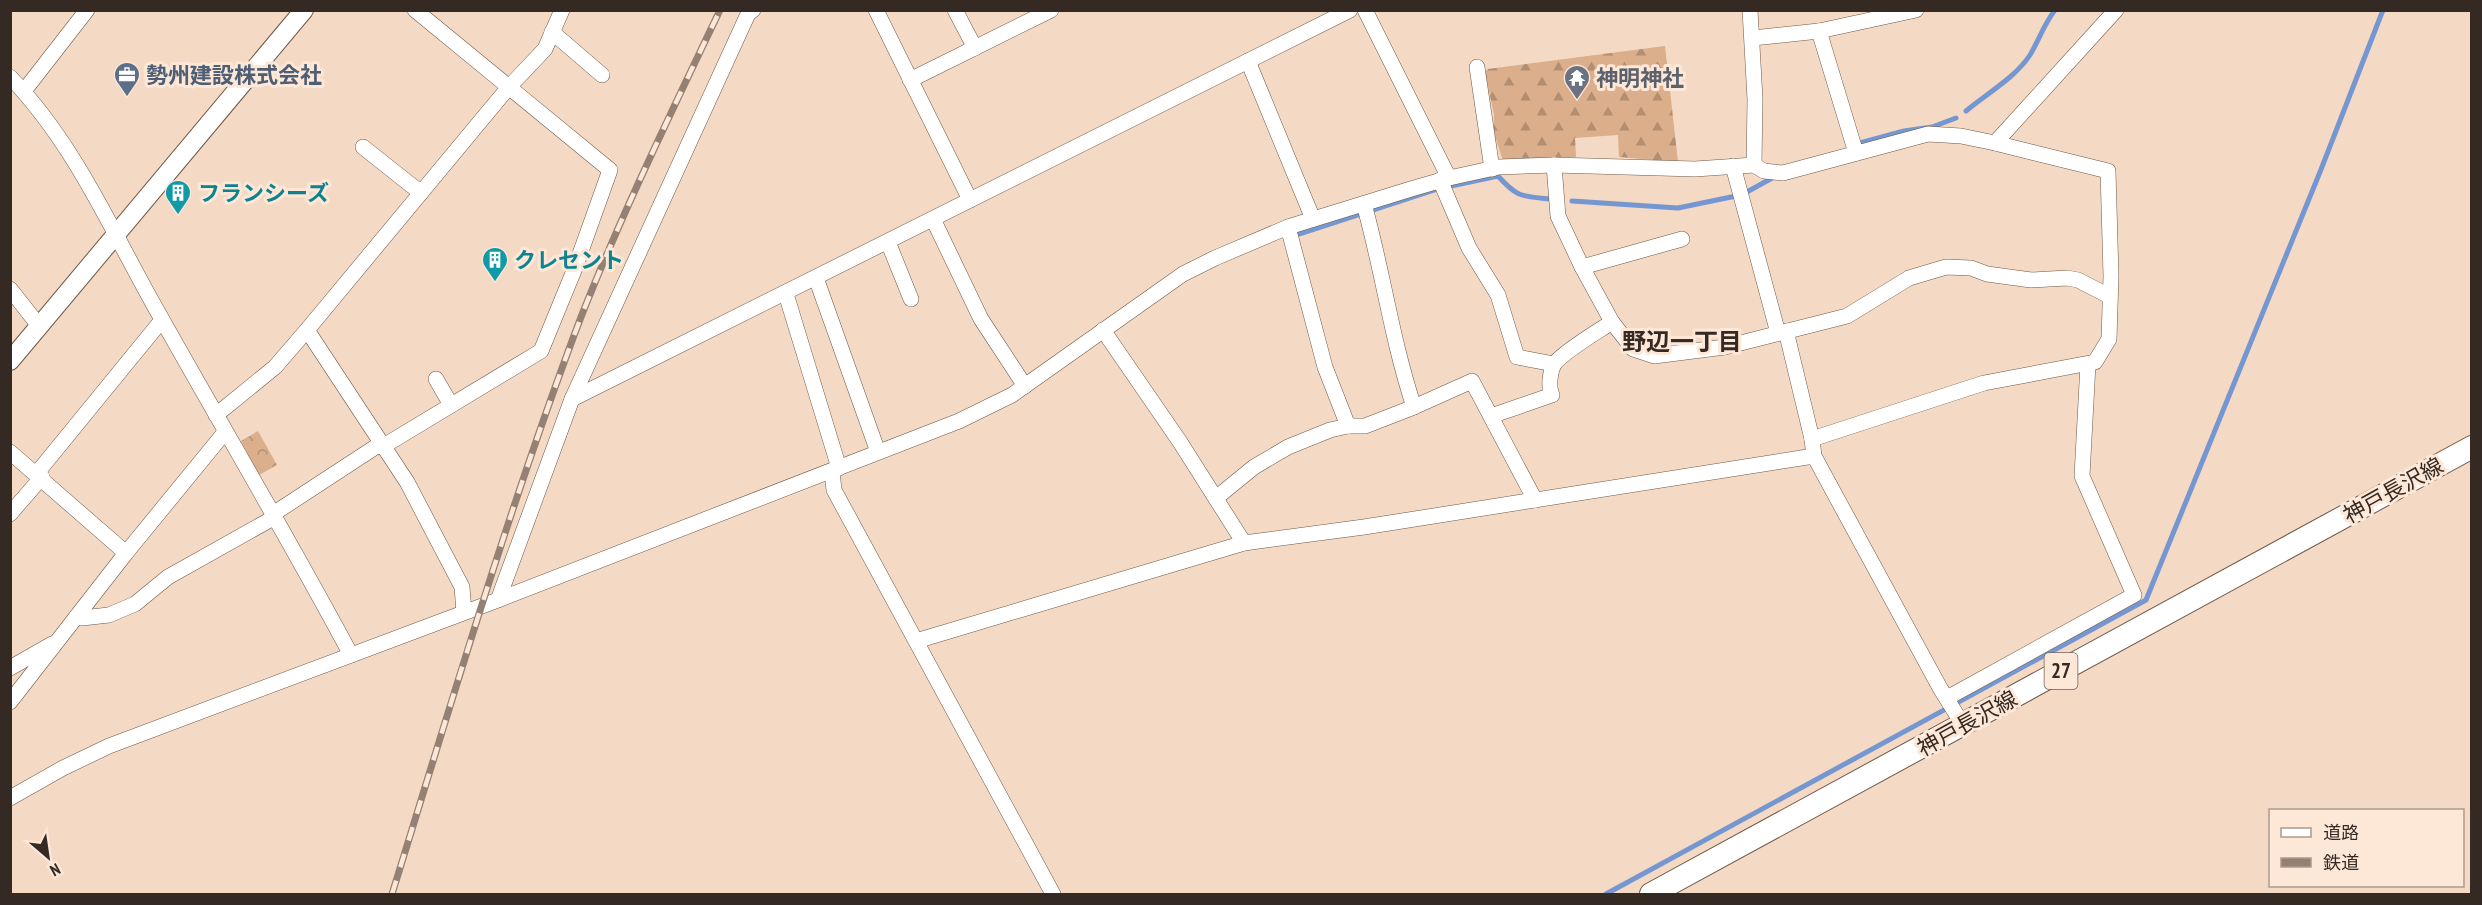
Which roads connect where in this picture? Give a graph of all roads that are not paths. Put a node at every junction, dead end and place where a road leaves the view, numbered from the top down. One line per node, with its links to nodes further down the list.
1 (87, 10): 24 (street)
2 (304, 10): 39 (street)
3 (415, 10): 23 (street)
4 (562, 10): 14 (street)
5 (753, 10): 59 (street)
6 (876, 10): 22 (street)
7 (956, 10): 17 (street)
8 (1051, 10): 17 (street)
9 (1350, 10): 18 (street)
10 (1365, 10): 32 (street)
11 (1750, 10): 16 (street)
12 (1916, 10): 15 (street)
13 (2116, 10): 25 (street)
14 (552, 32): 20 (street); 23 (street)
15 (1819, 32): 16 (street); 27 (street)
16 (1753, 38): 29 (street)
17 (975, 48): 22 (street)
18 (1248, 60): 34 (street); 37 (street)
19 (1477, 67): 31 (street)
20 (602, 75)
21 (10, 77): 24 (street)
22 (910, 80): 34 (street)
23 (508, 88): 33 (street); 60 (street)
24 (24, 91): 39 (street)
25 (1995, 142): 27 (street); 46 (street)
26 (363, 147): 33 (street)
27 (1856, 153): 29 (street)
28 (1554, 165): 30 (street); 31 (street); 42 (street)
29 (1754, 165): 30 (street)
30 (1733, 166): 53 (street)
31 (1492, 169): 32 (street)
32 (1444, 179): 35 (street); 55 (street)
33 (421, 193): 51 (street)
34 (970, 200): 36 (street)
35 (1364, 204): 37 (street); 61 (street)
36 (933, 219): 41 (street); 58 (street)
37 (1313, 219): 38 (street)
38 (1288, 227): 52 (street); 64 (street)
39 (115, 237): 48 (street); 50 (street)
40 (1682, 239): 42 (street)
41 (888, 242): 43 (street); 47 (street)
42 (1582, 267): 49 (street)
43 (816, 278): 45 (street); 70 (street)
44 (10, 289): 50 (street)
45 (786, 294): 59 (street); 72 (street)
46 (2109, 296): 53 (street); 56 (street)
47 (911, 299)
48 (162, 320): 62 (street); 73 (street)
49 (1612, 322): 53 (street); 55 (street)
50 (40, 327): 54 (street)
51 (307, 330): 62 (street); 67 (street)
52 (1103, 330): 58 (street); 74 (street)
53 (1782, 332): 66 (street)
54 (10, 362)
55 (1554, 364): 63 (street)
56 (2088, 364): 66 (street); 87 (street)
57 (436, 379): 60 (street)
58 (1025, 386): 70 (street)
59 (572, 399): 80 (street)
60 (451, 405): 67 (street)
61 (1414, 407): 63 (street); 64 (street)
62 (216, 415): 65 (street)
63 (1491, 416): 75 (street)
64 (1348, 426): 74 (street)
65 (225, 432): 77 (street); 79 (street)
66 (1812, 439): 71 (street)
67 (381, 445): 77 (street); 81 (street)
68 (2472, 447): 89 (main road, 神戸長沢線 / 27)
69 (10, 452): 73 (street)
70 (878, 452): 72 (street)
71 (1814, 456): 75 (street); 87 (street)
72 (836, 470): 80 (street); 83 (street)
73 (39, 475): 76 (street); 79 (street)
74 (1216, 498): 78 (street)
75 (1535, 500): 78 (street)
76 (10, 514)
77 (274, 516): 82 (street); 85 (street)
78 (1244, 543): 83 (street)
79 (126, 554): 82 (street)
80 (498, 600): 81 (street)
81 (464, 612): 85 (street)
82 (77, 616): 84 (street)
83 (916, 641): 91 (street)
84 (56, 642): 86 (street); 88 (street)
85 (351, 655): 90 (street)
86 (10, 668)
87 (1948, 699): 89 (street)
88 (10, 702)
89 (1961, 722): 92 (main road, 神戸長沢線 / 27)
90 (10, 798)
91 (1053, 894)
92 (1651, 894)

